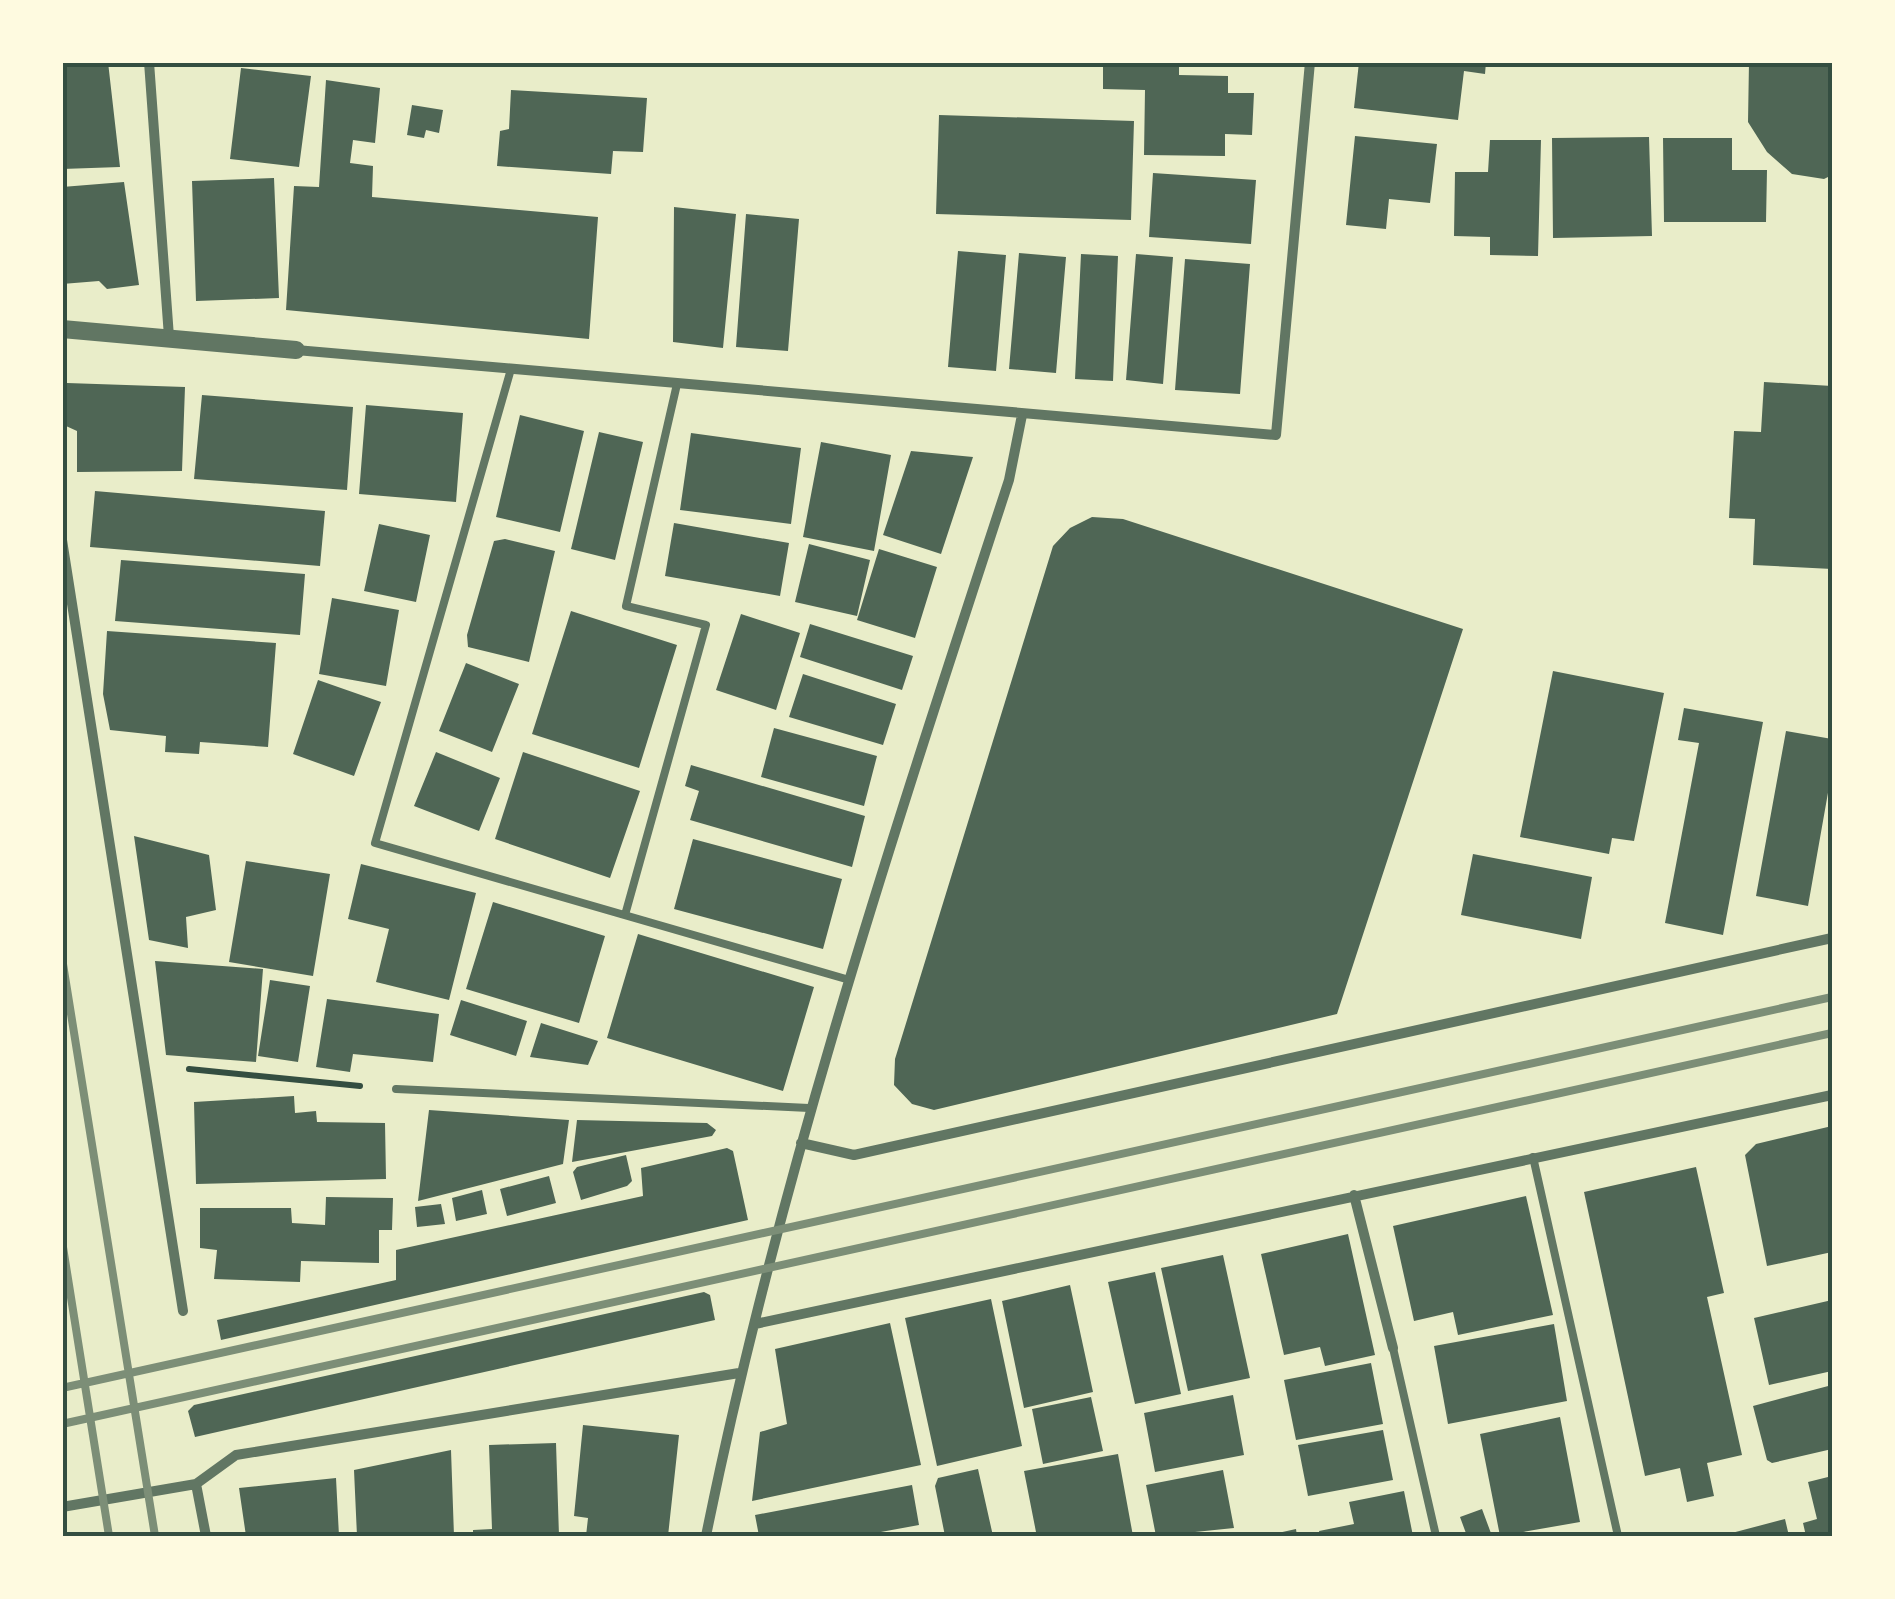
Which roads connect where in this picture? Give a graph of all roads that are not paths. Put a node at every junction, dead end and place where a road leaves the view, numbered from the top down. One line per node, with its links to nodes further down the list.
1 (150, 62): 4 (street)
2 (1310, 62): 8 (street)
3 (62, 329): 4 (street)
4 (168, 337): 5 (street)
5 (296, 350): 6 (street)
6 (512, 369): 7 (street); 10 (lane)
7 (677, 384): 8 (street); 10 (lane)
8 (1022, 415): 12 (street)
9 (62, 540): 19 (street)
10 (625, 915): 12 (lane)
11 (1832, 938): 16 (street)
12 (846, 978): 15 (street)
13 (396, 1089): 15 (lane)
14 (1832, 1095): 17 (street)
15 (809, 1108): 16 (street)
16 (801, 1143): 20 (street)
17 (1533, 1157): 18 (street); 28 (lane)
18 (1354, 1195): 20 (street); 21 (street)
19 (183, 1311)
20 (754, 1324): 22 (street)
21 (1393, 1348): 27 (lane)
22 (739, 1373): 23 (street); 26 (street)
23 (196, 1484): 24 (street); 25 (street)
24 (62, 1507)
25 (206, 1536)
26 (706, 1536)
27 (1436, 1536)
28 (1618, 1536)

